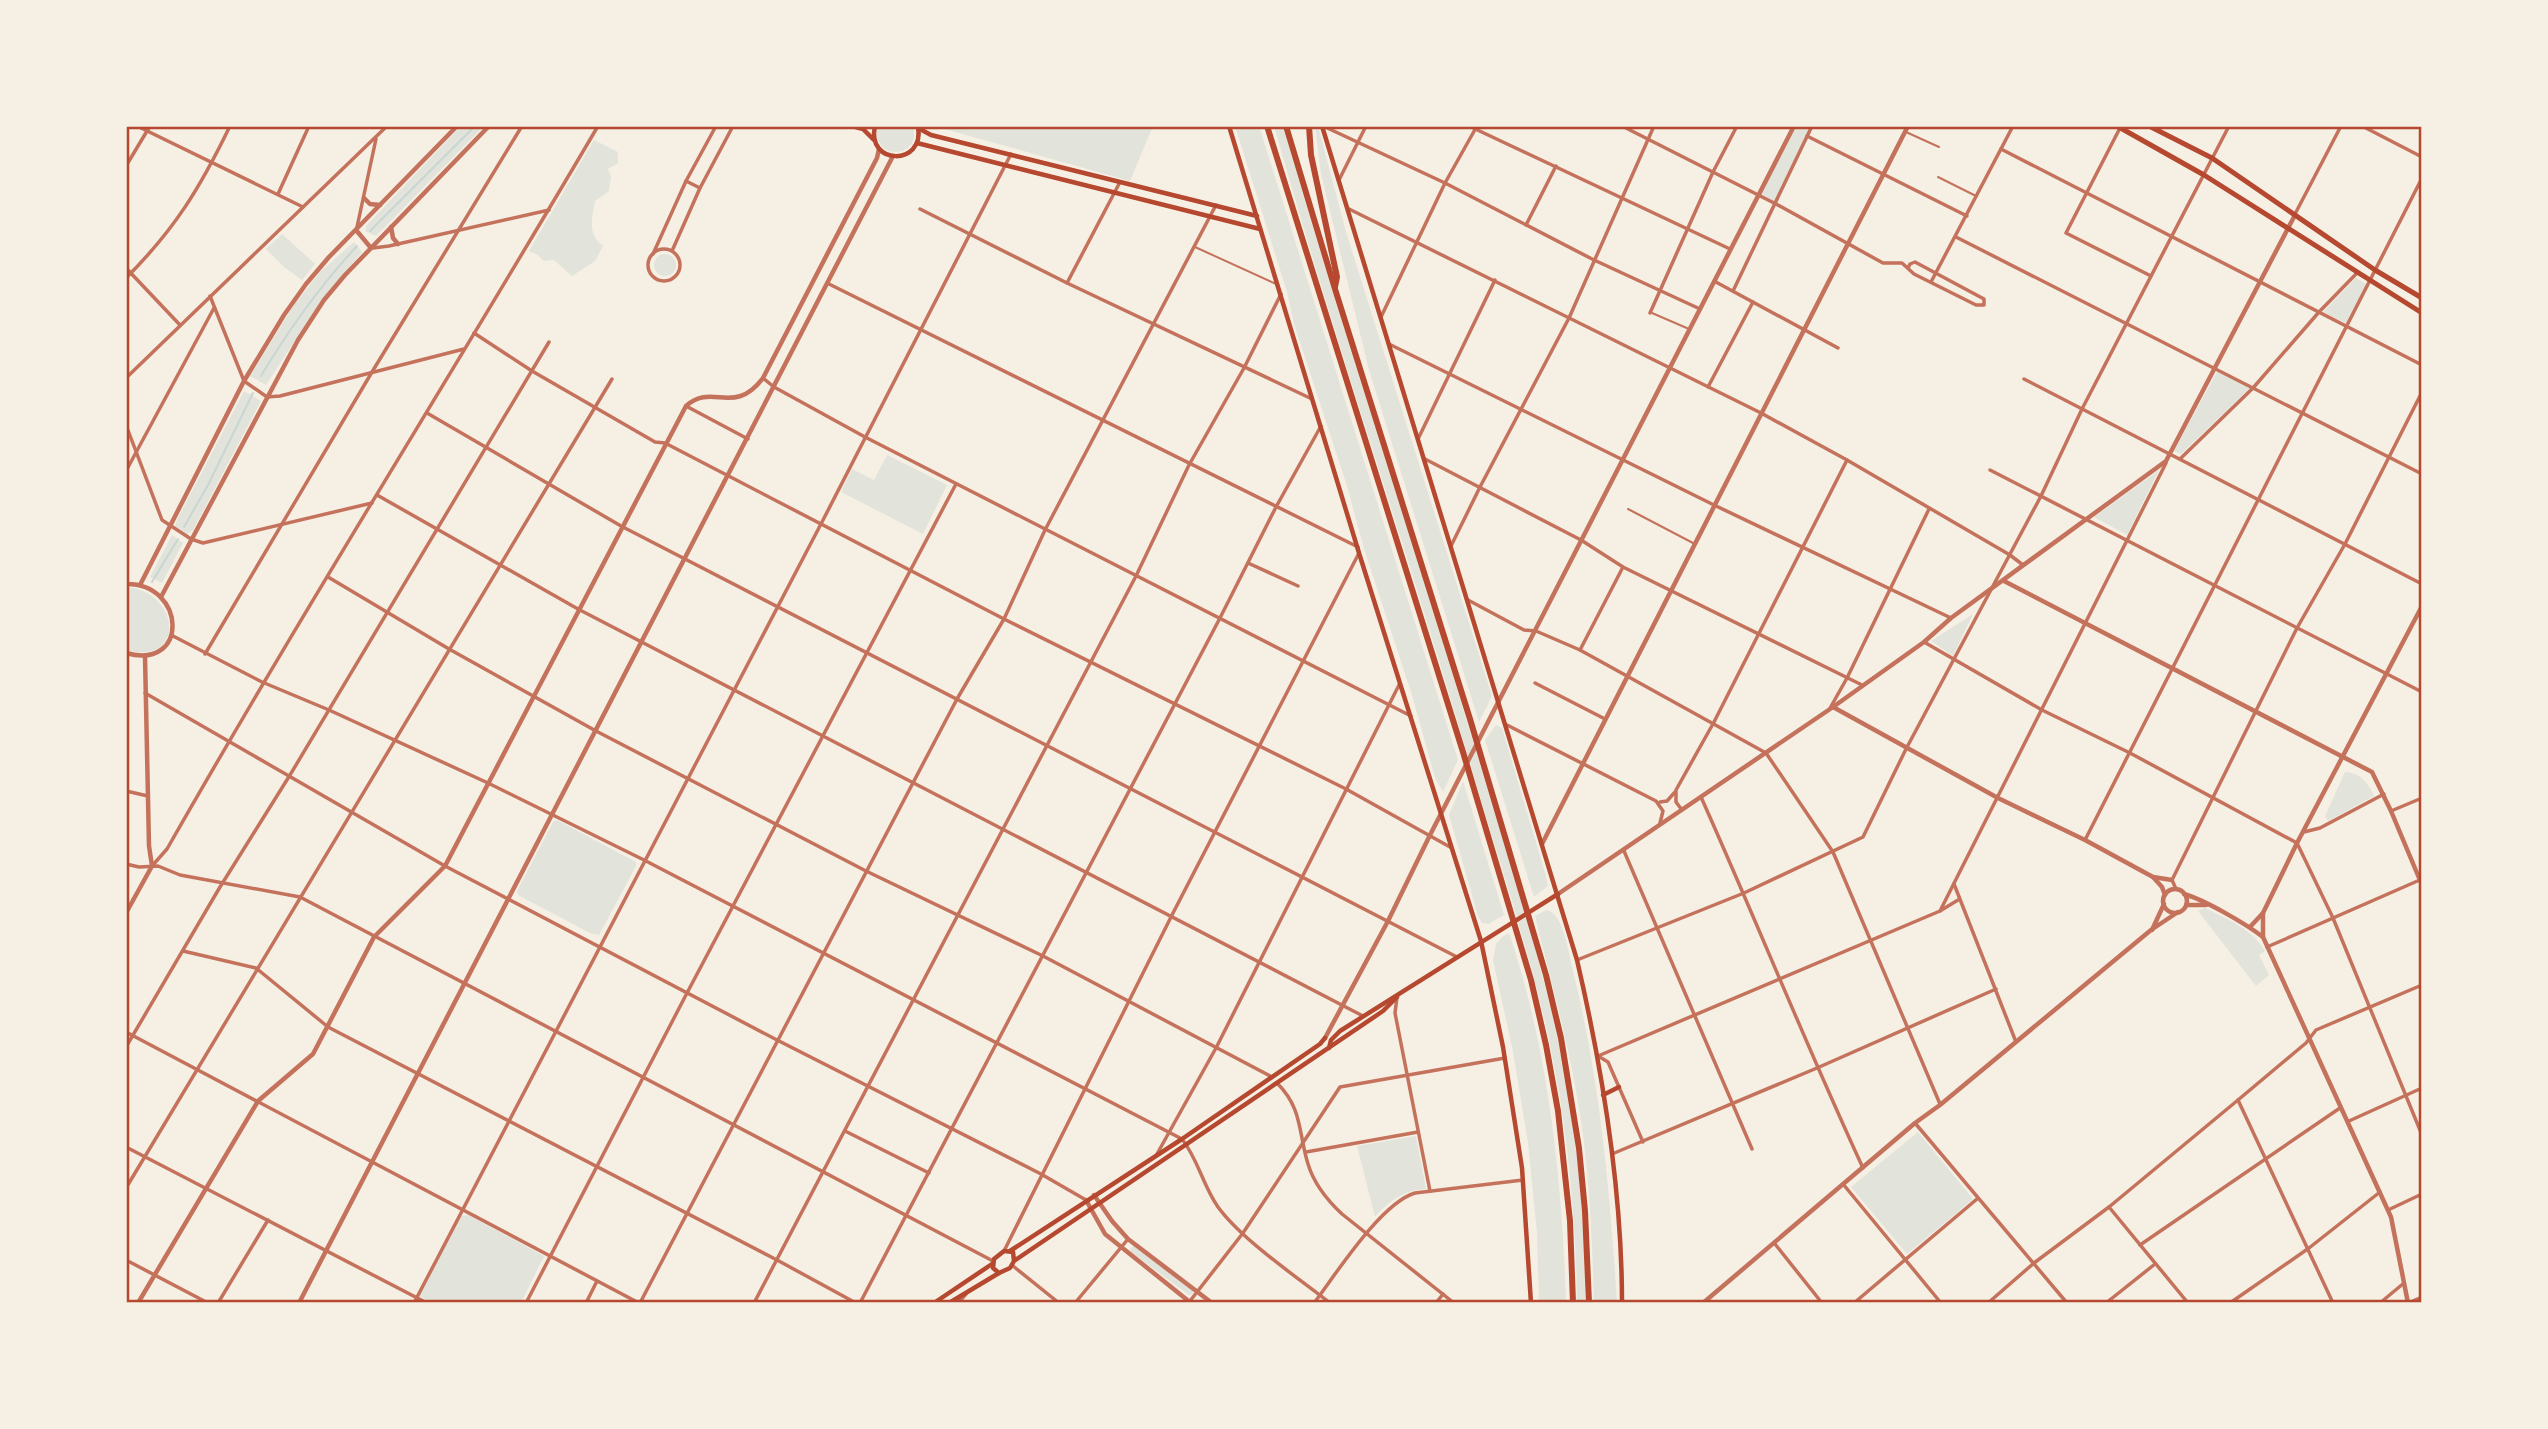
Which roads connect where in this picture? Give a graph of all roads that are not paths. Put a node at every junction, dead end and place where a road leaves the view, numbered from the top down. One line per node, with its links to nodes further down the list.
1 (138, 126): 33 (street)
2 (230, 126): 48 (street)
3 (309, 126): 65 (street)
4 (387, 126): 36 (street)
5 (457, 126): 72 (street)
6 (489, 126): 83 (street)
7 (522, 126): 85 (street)
8 (598, 126): 77 (street)
9 (716, 126): 57 (street)
10 (733, 126): 61 (street)
11 (852, 126): 38 (main road)
12 (874, 126): 38 (main road)
13 (1229, 126): 80 (main road)
14 (1267, 126): 525 (highway)
15 (1286, 126): 120 (highway)
16 (1309, 126): 120 (highway)
17 (1322, 126): 39 (street); 59 (main road)
18 (1366, 126): 39 (street)
19 (1469, 126): 31 (street)
20 (1622, 126): 37 (street)
21 (1654, 126): 37 (street)
22 (1737, 126): 52 (street)
23 (1794, 126): 66 (street)
24 (1812, 126): 35 (street)
25 (2013, 126): 43 (street)
26 (2149, 126): 47 (main road)
27 (2229, 126): 47 (street)
28 (2341, 126): 78 (street)
29 (2362, 126): 46 (street)
30 (918, 127): 40 (main road); 44 (main road)
31 (1476, 127): 51 (street); 60 (street)
32 (2120, 127): 54 (main road); 64 (street)
33 (149, 128): 48 (street); 50 (street)
34 (1906, 129): 41 (lane); 53 (street)
35 (1807, 136): 53 (street); 71 (street)
36 (376, 137): 69 (street); 74 (street)
37 (1648, 139): 52 (street); 67 (street)
38 (874, 140): 42 (main road)
39 (1358, 142): 59 (street); 60 (street)
40 (917, 143): 45 (main road); 49 (main road)
41 (1939, 147)
42 (879, 149): 45 (main road); 159 (street)
43 (2001, 149): 64 (street); 68 (street)
44 (1011, 154): 49 (street); 58 (main road)
45 (893, 156): 116 (street)
46 (2422, 157)
47 (2212, 158): 54 (street); 78 (main road)
48 (213, 162): 65 (street); 105 (street)
49 (1005, 164): 63 (main road); 89 (street)
50 (126, 166)
51 (1556, 166): 67 (street); 82 (street)
52 (1713, 172): 66 (street); 86 (street)
53 (1883, 174): 81 (street); 93 (street)
54 (2204, 175): 84 (main road); 90 (street)
55 (1938, 177): 68 (lane)
56 (2422, 178): 103 (street)
57 (686, 181): 61 (street); 99 (street)
58 (1121, 181): 62 (main road); 63 (street)
59 (1339, 181): 75 (main road)
60 (1445, 183): 82 (street); 92 (street)
61 (700, 188): 98 (street)
62 (1151, 189): 70 (main road); 73 (main road)
63 (1115, 193): 70 (main road); 113 (street)
64 (2087, 193): 90 (street); 107 (street)
65 (278, 194): 74 (street)
66 (1759, 195): 71 (street); 97 (street)
67 (1622, 197): 86 (street); 100 (street)
68 (1977, 197): 81 (street)
69 (364, 198): 72 (street); 87 (street)
70 (1147, 201): 79 (main road)
71 (1776, 204): 93 (street); 122 (street)
72 (381, 205): 87 (street)
73 (1216, 205): 79 (street); 80 (main road)
74 (303, 207): 124 (street)
75 (1348, 208): 92 (street); 128 (main road)
76 (920, 209): 89 (street)
77 (549, 210): 85 (street); 144 (street)
78 (2295, 214): 84 (street); 103 (main road)
79 (1210, 216): 88 (main road); 95 (street)
80 (1257, 216): 88 (main road)
81 (1966, 216): 91 (street)
82 (1526, 225): 100 (street)
83 (391, 226): 94 (street); 96 (street)
84 (2288, 228): 104 (main road); 115 (street)
85 (460, 229): 94 (street); 156 (street)
86 (1688, 229): 97 (street); 121 (street)
87 (356, 230): 96 (street); 162 (street)
88 (1261, 230): 117 (main road)
89 (971, 235): 113 (street); 143 (street)
90 (2172, 236): 107 (street); 115 (street)
91 (1956, 237): 106 (street); 138 (street)
92 (1416, 242): 109 (street); 129 (street)
93 (1847, 243): 102 (street); 141 (street)
94 (398, 244): 96 (street)
95 (1194, 247): 117 (lane); 137 (street)
96 (371, 248): 167 (street)
97 (1731, 249): 111 (street)
98 (672, 251): 99 (street); 99 (street)
99 (653, 254)
100 (1594, 260): 121 (street); 136 (street)
101 (126, 268): 105 (street)
102 (1908, 268): 106 (street); 114 (street)
103 (2375, 270): 112 (street); 126 (main road)
104 (2357, 272): 112 (main road); 132 (street)
105 (131, 273): 108 (street); 139 (street)
106 (1935, 274): 110 (street); 114 (street)
107 (2151, 276): 138 (street)
108 (126, 278)
109 (1495, 280): 136 (street); 157 (street)
110 (1947, 280): 118 (street); 119 (street)
111 (1714, 281): 122 (street); 131 (street)
112 (2369, 281): 134 (main road); 140 (street)
113 (1068, 282): 137 (street)
114 (1931, 282): 118 (street)
115 (2260, 282): 132 (street); 154 (street)
116 (827, 283): 143 (street); 163 (street)
117 (1277, 284): 123 (main road)
118 (1943, 288): 125 (street)
119 (1963, 288): 125 (street); 125 (street)
120 (1335, 289): 526 (highway)
121 (1660, 290): 131 (street); 133 (street)
122 (1732, 291): 127 (street)
123 (1281, 294): 152 (street); 168 (main road)
124 (210, 296): 130 (street); 139 (street)
125 (1958, 296)
126 (2422, 298)
127 (1753, 302): 141 (street); 164 (street)
128 (1377, 305): 129 (street); 135 (main road)
129 (1386, 305): 135 (street)
130 (214, 307): 162 (street); 186 (street)
131 (1700, 309): 142 (street)
132 (2319, 312): 140 (street); 165 (street)
133 (1650, 313): 142 (lane)
134 (2422, 313)
135 (1381, 317): 146 (main road)
136 (1569, 318): 153 (street); 171 (street)
137 (1153, 324): 152 (street); 176 (street)
138 (2128, 324): 154 (street); 172 (street)
139 (180, 325): 158 (street)
140 (2347, 326): 151 (street); 175 (street)
141 (1803, 328): 147 (street); 174 (street)
142 (1689, 329): 153 (street)
143 (921, 330): 176 (street); 181 (street)
144 (474, 333): 148 (street); 155 (street)
145 (549, 342): 155 (street)
146 (1389, 344): 149 (street); 150 (main road)
147 (1838, 348)
148 (464, 349): 156 (street); 173 (street)
149 (1403, 352): 150 (street); 157 (street)
150 (1393, 358): 179 (main road)
151 (2422, 365)
152 (1244, 368): 168 (street); 194 (street)
153 (1669, 369): 164 (street); 189 (street)
154 (2216, 369): 165 (street); 187 (street)
155 (532, 371): 170 (street); 185 (street)
156 (372, 372): 167 (street); 212 (street)
157 (1450, 374): 171 (street); 180 (street)
158 (126, 378)
159 (763, 378): 163 (street); 169 (street)
160 (612, 379): 170 (street)
161 (2024, 379): 172 (street)
162 (244, 381): 167 (street); 213 (street)
163 (774, 387): 181 (street); 182 (street)
164 (1708, 387): 174 (street)
165 (2253, 388): 175 (street); 191 (street)
166 (2422, 392): 188 (street)
167 (267, 397): 217 (street)
168 (1312, 399): 178 (main road)
169 (686, 406): 182 (street); 184 (street)
170 (595, 408): 184 (street); 199 (street)
171 (1521, 409): 189 (street); 201 (street)
172 (2082, 409): 187 (street); 203 (street)
173 (427, 413): 185 (street); 202 (street)
174 (1761, 413): 192 (street); 206 (street)
175 (2302, 413): 188 (street); 204 (street)
176 (1102, 421): 194 (street); 216 (street)
177 (126, 425): 186 (street)
178 (1321, 426): 207 (street); 224 (main road)
179 (1415, 427): 180 (street); 183 (main road)
180 (1424, 427): 183 (street)
181 (865, 437): 200 (street); 211 (street)
182 (748, 439): 198 (street)
183 (1418, 439): 190 (main road)
184 (665, 443): 198 (street); 214 (street)
185 (486, 447): 199 (street); 215 (street)
186 (136, 453): 196 (street); 213 (street)
187 (2170, 454): 191 (street); 193 (street)
188 (2388, 457): 197 (street); 221 (street)
189 (1622, 458): 206 (street); 218 (street)
190 (1425, 459): 201 (street); 222 (main road)
191 (2180, 459): 204 (street)
192 (1847, 460): 208 (street); 223 (street)
193 (2166, 461): 210 (street); 219 (street)
194 (1189, 465): 207 (street); 232 (street)
195 (1990, 470): 203 (street)
196 (126, 471)
197 (2422, 474)
198 (729, 475): 211 (street); 226 (street)
199 (549, 484): 214 (street); 228 (street)
200 (956, 484): 216 (street); 231 (street)
201 (1480, 486): 218 (street); 222 (street)
202 (377, 495): 205 (street); 215 (street)
203 (2041, 496): 210 (street); 225 (street)
204 (2258, 500): 221 (street); 239 (street)
205 (372, 503): 212 (street); 233 (street)
206 (1714, 505): 220 (street); 223 (street)
207 (1276, 507): 224 (street); 227 (street)
208 (1930, 508): 225 (street); 242 (street)
209 (1628, 509): 220 (lane)
210 (2086, 519): 219 (street); 229 (street)
211 (822, 522): 231 (street); 245 (street)
212 (281, 523): 217 (street); 265 (street)
213 (170, 526): 217 (street); 237 (street)
214 (621, 526): 226 (street); 248 (street)
215 (437, 529): 228 (street); 250 (street)
216 (1045, 530): 232 (street); 253 (street)
217 (191, 539): 243 (street)
218 (1581, 540): 230 (street); 256 (street)
219 (2128, 541): 239 (street); 254 (street)
220 (1694, 544): 241 (street)
221 (2344, 544): 236 (street); 255 (street)
222 (1451, 546): 244 (main road)
223 (1802, 547): 242 (street); 257 (street)
224 (1358, 550): 269 (street); 275 (main road)
225 (2010, 555): 229 (street); 240 (street)
226 (686, 559): 245 (street); 259 (street)
227 (1248, 563): 238 (street); 251 (street)
228 (500, 565): 248 (street); 261 (street)
229 (2024, 566): 234 (street)
230 (1623, 567): 241 (street); 262 (street)
231 (912, 569): 253 (street); 264 (street)
232 (1136, 576): 251 (street); 268 (street)
233 (328, 577): 250 (street); 274 (street)
234 (2004, 580): 240 (street); 254 (street)
235 (126, 584): 237 (street)
236 (2422, 584)
237 (140, 585): 243 (street)
238 (1298, 586)
239 (2215, 586): 255 (street); 270 (street)
240 (1993, 588): 252 (street); 267 (street)
241 (1670, 590): 257 (street); 272 (street)
242 (1889, 590): 252 (street); 273 (street)
243 (161, 597): 258 (street)
244 (1468, 600): 247 (street); 249 (main road)
245 (777, 606): 264 (street); 278 (street)
246 (2422, 606): 271 (street)
247 (1480, 607): 249 (street); 256 (street)
248 (578, 610): 259 (street); 281 (street)
249 (1472, 611): 283 (main road)
250 (387, 613): 261 (street); 287 (street)
251 (1220, 618): 269 (street); 284 (street)
252 (1951, 618): 260 (street)
253 (1004, 619): 268 (street); 282 (street)
254 (2086, 623): 270 (street); 288 (street)
255 (2297, 628): 271 (street); 289 (street)
256 (1536, 631): 262 (street); 283 (street)
257 (1758, 634): 273 (street); 292 (street)
258 (173, 636): 265 (street); 266 (street)
259 (642, 642): 278 (street); 294 (street)
260 (1924, 642): 267 (street); 277 (street)
261 (449, 649): 281 (street); 297 (street)
262 (1580, 650): 272 (street)
263 (126, 653): 266 (street)
264 (868, 653): 282 (street); 295 (street)
265 (205, 654): 274 (street)
266 (145, 656): 279 (street)
267 (1955, 659): 288 (street); 300 (street)
268 (1090, 662): 284 (street); 298 (street)
269 (1304, 662): 285 (street); 299 (street)
270 (2173, 668): 289 (street); 302 (street)
271 (2387, 674): 280 (street); 303 (street)
272 (1627, 676): 291 (street); 292 (street)
273 (1847, 678): 277 (street); 286 (street)
274 (262, 682): 287 (street); 296 (street)
275 (1400, 683): 285 (street); 290 (main road)
276 (1535, 683): 291 (street)
277 (1862, 685): 286 (street)
278 (734, 689): 295 (street); 306 (street)
279 (145, 692): 296 (street); 314 (street)
280 (2422, 692)
281 (533, 696): 294 (street); 308 (street)
282 (957, 699): 298 (street); 307 (street)
283 (1499, 701): 293 (main road); 324 (street)
284 (1174, 703): 299 (street); 309 (street)
285 (1389, 705): 290 (street); 310 (street)
286 (1831, 708): 300 (street); 301 (street)
287 (329, 710): 297 (street); 305 (street)
288 (2042, 710): 302 (street); 316 (street)
289 (2256, 712): 303 (street); 318 (street)
290 (1411, 716): 324 (main road)
291 (1605, 719): 304 (street)
292 (1714, 722): 301 (street); 311 (street)
293 (1507, 725): 304 (street); 332 (main road)
294 (596, 731): 306 (street); 323 (street)
295 (824, 736): 307 (street); 325 (street)
296 (229, 740): 305 (street); 339 (street)
297 (393, 741): 308 (street); 320 (street)
298 (1047, 745): 309 (street); 327 (street)
299 (1260, 746): 310 (street); 329 (street)
300 (1906, 749): 316 (street); 336 (street)
301 (1766, 753): 315 (street); 336 (street)
302 (2130, 753): 318 (street); 331 (street)
303 (2344, 757): 313 (street); 328 (street)
304 (1582, 764): 319 (street); 332 (street)
305 (290, 775): 320 (street); 346 (street)
306 (688, 778): 325 (street); 337 (street)
307 (913, 782): 327 (street); 341 (street)
308 (488, 783): 323 (street); 340 (street)
309 (1129, 787): 329 (street); 342 (street)
310 (1346, 789): 330 (street); 343 (street)
311 (1676, 790): 319 (street); 321 (street)
312 (126, 792): 314 (street)
313 (2384, 794): 322 (street); 328 (street)
314 (148, 796): 339 (street)
315 (1701, 797): 321 (street); 350 (street)
316 (1998, 798): 331 (street); 348 (street)
317 (2422, 798): 322 (street)
318 (2213, 799): 333 (street); 345 (street)
319 (1656, 801): 326 (street)
320 (352, 810): 340 (street); 354 (street)
321 (1682, 810): 326 (street)
322 (2391, 811): 347 (street)
323 (552, 815): 337 (street); 355 (street)
324 (1440, 815): 330 (street); 334 (main road)
325 (778, 824): 341 (street); 360 (street)
326 (1659, 825): 335 (street)
327 (1003, 828): 342 (street); 365 (street)
328 (2303, 832): 333 (street)
329 (1216, 833): 343 (street); 366 (street)
330 (1430, 835): 334 (street); 368 (street)
331 (2085, 840): 344 (street)
332 (1542, 844): 351 (main road)
333 (2297, 844): 364 (street); 367 (street)
334 (1450, 847): 375 (main road)
335 (1624, 851): 351 (street); 370 (street)
336 (1833, 852): 350 (street); 374 (street)
337 (645, 860): 360 (street); 376 (street)
338 (126, 864): 339 (street)
339 (152, 866): 346 (street); 363 (street)
340 (444, 866): 355 (street); 372 (street)
341 (866, 871): 365 (street); 379 (street)
342 (1085, 873): 366 (street); 380 (street)
343 (1301, 877): 368 (street); 382 (street)
344 (2152, 877): 345 (street); 353 (street)
345 (2172, 880): 349 (street)
346 (224, 881): 354 (street); 378 (street)
347 (2421, 881): 367 (street)
348 (1954, 884): 356 (street); 361 (street)
349 (2176, 889): 352 (street); 353 (street)
350 (1744, 893): 370 (street); 385 (street)
351 (1558, 894): 375 (main road); 383 (main road)
352 (2184, 894): 358 (street); 359 (street)
353 (2165, 895): 357 (street)
354 (300, 897): 372 (street); 384 (street)
355 (508, 899): 376 (street); 386 (street)
356 (1958, 900): 361 (street); 388 (street)
357 (2164, 904): 362 (street); 371 (street)
358 (2186, 905): 359 (street); 362 (street)
359 (2207, 905): 369 (street)
360 (734, 908): 379 (street); 389 (street)
361 (1940, 911): 374 (street)
362 (2178, 912): 371 (street)
363 (126, 913)
364 (2263, 913): 369 (street); 373 (street)
365 (958, 915): 380 (street); 391 (street)
366 (1172, 915): 382 (street); 392 (street)
367 (2333, 918): 377 (street); 394 (street)
368 (1388, 921): 381 (street); 393 (street)
369 (2250, 927): 373 (street)
370 (1659, 928): 383 (street); 395 (street)
371 (2151, 930): 405 (street)
372 (374, 937): 386 (street); 397 (street)
373 (2263, 937): 377 (street)
374 (1871, 940): 385 (street); 398 (street)
375 (1481, 941): 381 (main road); 411 (main road)
376 (599, 946): 389 (street); 399 (street)
377 (2267, 947): 403 (street)
378 (183, 951): 384 (street); 401 (street)
379 (822, 954): 391 (street); 404 (street)
380 (1043, 956): 392 (street); 406 (street)
381 (1457, 957): 390 (main road)
382 (1260, 960): 393 (street); 408 (street)
383 (1577, 960): 410 (main road)
384 (257, 968): 397 (street); 413 (street)
385 (1779, 979): 395 (street); 412 (street)
386 (465, 983): 399 (street); 414 (street)
387 (2422, 985): 394 (street)
388 (1996, 989): 398 (street); 405 (street)
389 (687, 993): 404 (street); 417 (street)
390 (1397, 997): 396 (main road); 409 (main road); 415 (street)
391 (914, 999): 406 (street); 419 (street)
392 (1128, 1002): 408 (street); 421 (street)
393 (1342, 1004): 396 (street); 402 (street)
394 (2370, 1007): 403 (street); 424 (street)
395 (1696, 1015): 410 (street); 427 (street)
396 (1363, 1016): 409 (main road)
397 (328, 1027): 414 (street); 426 (street)
398 (1908, 1028): 412 (street); 428 (street)
399 (556, 1031): 417 (street); 431 (street)
400 (126, 1032): 401 (street)
401 (132, 1036): 407 (street); 413 (street)
402 (1325, 1038): 416 (main road)
403 (2311, 1038): 425 (street); 429 (street)
404 (776, 1040): 419 (street); 433 (street)
405 (2016, 1042): 428 (street)
406 (998, 1043): 421 (street); 434 (street)
407 (126, 1047)
408 (1216, 1048): 416 (street); 436 (street)
409 (1328, 1048): 418 (main road)
410 (1598, 1056): 420 (street); 423 (main road)
411 (1505, 1058): 415 (street); 456 (main road)
412 (1817, 1068): 427 (street); 452 (street)
413 (196, 1069): 426 (street); 448 (street)
414 (418, 1074): 431 (street); 450 (street)
415 (1406, 1074): 437 (street); 440 (street)
416 (1272, 1077): 418 (street); 439 (main road)
417 (644, 1080): 433 (street); 451 (street)
418 (1279, 1084): 440 (street); 442 (main road)
419 (868, 1086): 434 (street); 435 (street)
420 (1619, 1087): 423 (main road); 441 (street)
421 (1084, 1088): 436 (street); 455 (street)
422 (2422, 1088): 424 (street)
423 (1603, 1095): 446 (main road)
424 (2405, 1095): 430 (street); 438 (street)
425 (2238, 1100): 449 (street); 467 (street)
426 (258, 1101): 450 (street); 459 (street)
427 (1733, 1103): 441 (street); 444 (street)
428 (1940, 1105): 432 (street)
429 (2342, 1107): 430 (street); 449 (street)
430 (2349, 1121): 461 (street)
431 (508, 1122): 451 (street); 468 (street)
432 (1915, 1123): 452 (street); 464 (street)
433 (733, 1125): 453 (street); 471 (street)
434 (953, 1128): 454 (street); 455 (street)
435 (845, 1131): 453 (street); 454 (street)
436 (1169, 1132): 439 (street); 447 (street)
437 (1418, 1132): 445 (street); 460 (street)
438 (2422, 1135)
439 (1182, 1139): 442 (street); 447 (main road)
440 (1304, 1142): 445 (street); 474 (street)
441 (1643, 1142): 446 (street)
442 (1187, 1145): 466 (main road); 474 (street)
443 (126, 1147): 448 (street)
444 (1752, 1149)
445 (1306, 1152): 475 (street)
446 (1612, 1154): 527 (main road)
447 (1157, 1155): 463 (main road)
448 (145, 1158): 458 (street); 459 (street)
449 (2266, 1159): 478 (street); 480 (street)
450 (372, 1162): 468 (street); 481 (street)
451 (598, 1167): 471 (street); 484 (street)
452 (1863, 1168): 457 (street)
453 (823, 1172): 472 (street); 486 (street)
454 (929, 1173): 472 (street)
455 (1041, 1174): 465 (street); 482 (street)
456 (1523, 1180): 460 (street); 524 (main road)
457 (1843, 1184): 477 (street); 487 (street)
458 (126, 1188)
459 (207, 1188): 473 (street); 493 (street)
460 (1430, 1191): 475 (street)
461 (2380, 1192): 470 (street); 480 (street)
462 (2422, 1194): 470 (street)
463 (1094, 1195): 465 (main road); 466 (street)
464 (1977, 1199): 487 (street); 490 (street)
465 (1086, 1200): 469 (street); 483 (main road)
466 (1100, 1203): 469 (main road); 476 (street)
467 (2109, 1208): 478 (street); 490 (street)
468 (463, 1209): 484 (street); 500 (street)
469 (1091, 1209): 479 (street); 489 (main road)
470 (2388, 1210): 495 (street)
471 (687, 1213): 486 (street); 510 (street)
472 (905, 1216): 488 (street); 512 (street)
473 (268, 1220): 481 (street); 504 (street)
474 (1243, 1233): 497 (street); 499 (street)
475 (1367, 1234): 498 (street); 499 (street)
476 (1128, 1238): 479 (street); 497 (street)
477 (1774, 1244): 528 (street); 529 (street)
478 (2140, 1245): 491 (street)
479 (1121, 1248): 517 (street); 518 (street)
480 (2309, 1248): 536 (street); 537 (street)
481 (327, 1249): 500 (street); 505 (street)
482 (1004, 1251): 483 (main road); 488 (main road)
483 (1010, 1251): 489 (main road)
484 (551, 1256): 494 (street); 508 (street)
485 (126, 1260): 493 (street)
486 (777, 1260): 511 (street); 512 (street)
487 (1905, 1261): 530 (street); 531 (street)
488 (992, 1263): 492 (main road); 513 (main road)
489 (1014, 1263): 492 (main road); 516 (street)
490 (2034, 1263): 532 (street); 533 (street)
491 (2155, 1264): 534 (street); 535 (street)
492 (999, 1273): 496 (main road)
493 (154, 1274): 502 (street); 503 (street)
494 (597, 1281): 509 (street); 510 (street)
495 (2404, 1283): 538 (street); 539 (street)
496 (967, 1292): 514 (main road); 515 (street)
497 (1197, 1292): 518 (street); 519 (street)
498 (1443, 1294): 522 (street); 523 (street)
499 (1320, 1295): 520 (street); 521 (street)
500 (417, 1297): 506 (street); 507 (street)
501 (2422, 1297): 539 (street)
502 (138, 1303)
503 (208, 1303)
504 (218, 1303)
505 (299, 1303)
506 (414, 1303)
507 (427, 1303)
508 (526, 1303)
509 (586, 1303)
510 (639, 1303)
511 (754, 1303)
512 (858, 1303)
513 (934, 1303)
514 (949, 1303)
515 (958, 1303)
516 (1059, 1303)
517 (1075, 1303)
518 (1189, 1303)
519 (1212, 1303)
520 (1314, 1303)
521 (1330, 1303)
522 (1436, 1303)
523 (1454, 1303)
524 (1531, 1303)
525 (1573, 1303)
526 (1589, 1303)
527 (1622, 1303)
528 (1703, 1303)
529 (1822, 1303)
530 (1854, 1303)
531 (1941, 1303)
532 (1988, 1303)
533 (2067, 1303)
534 (2106, 1303)
535 (2188, 1303)
536 (2230, 1303)
537 (2333, 1303)
538 (2380, 1303)
539 (2408, 1303)

